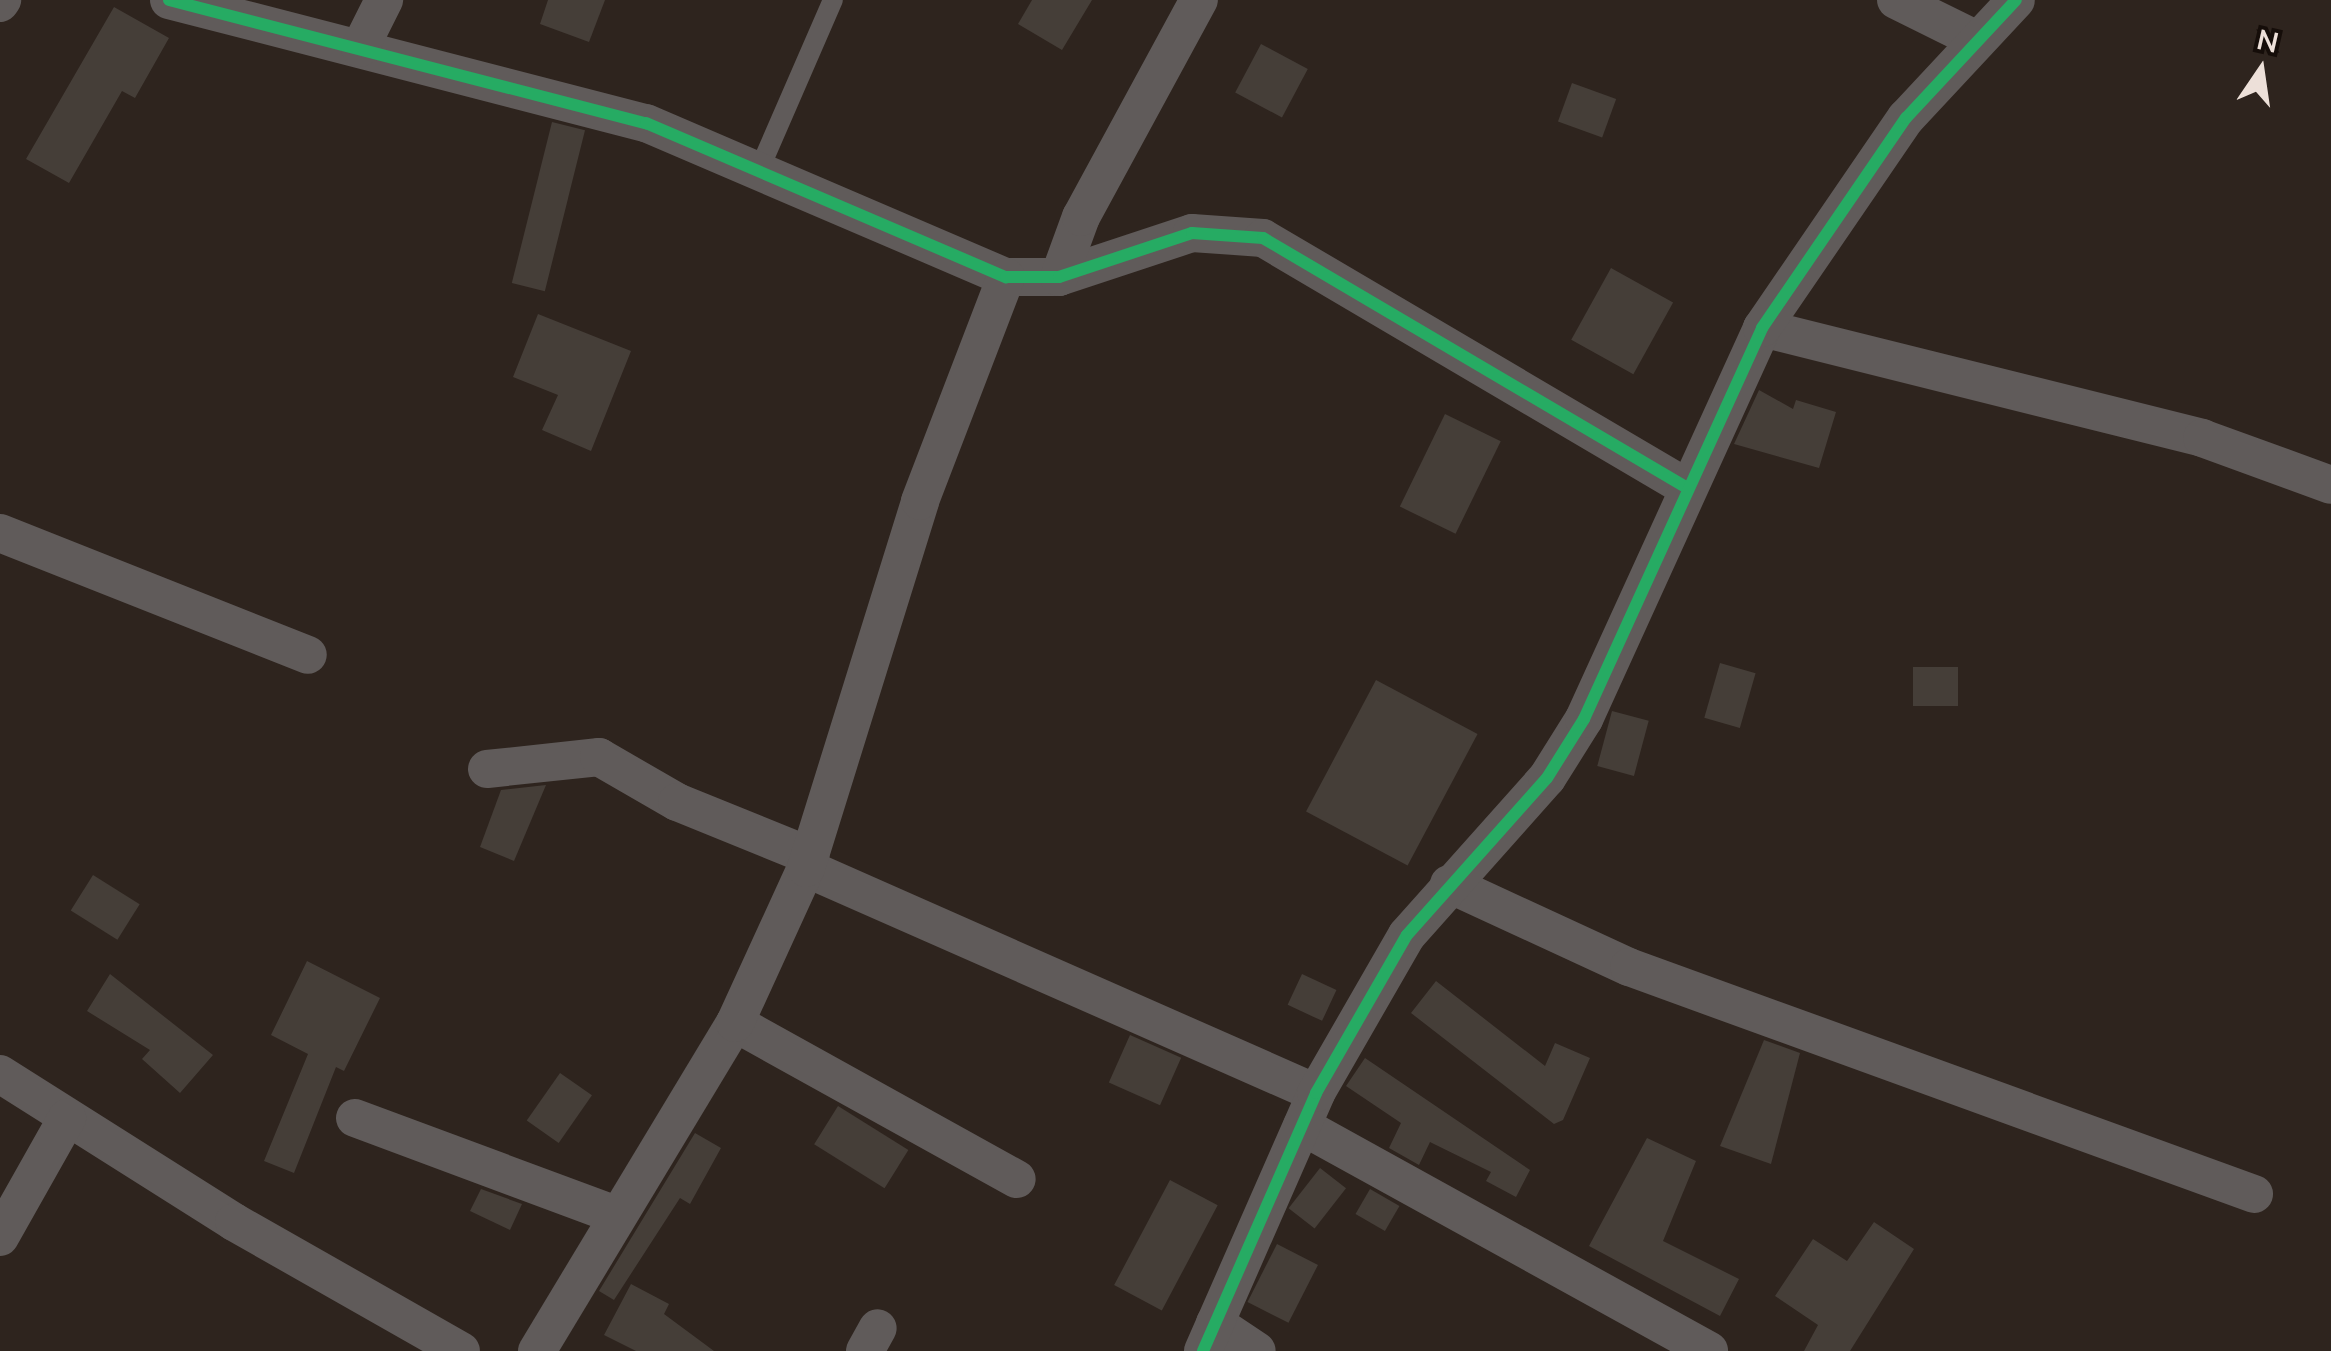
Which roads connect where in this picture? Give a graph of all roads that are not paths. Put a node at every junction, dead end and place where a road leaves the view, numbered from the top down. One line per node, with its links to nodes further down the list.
1 (169, 0): 8 (street)
2 (384, 0): 8 (street)
3 (834, 0): 9 (lane)
4 (1199, 0): 11 (street)
5 (1896, 0): 7 (street)
6 (2016, 0): 7 (street)
7 (1977, 40): 12 (street)
8 (360, 48): 9 (street)
9 (759, 170): 10 (street)
10 (1006, 277): 11 (street); 18 (street)
11 (1059, 277): 14 (street)
12 (1762, 328): 13 (street); 14 (street)
13 (2331, 485)
14 (1688, 488): 19 (street)
15 (0, 533): 16 (street)
16 (308, 656)
17 (487, 770): 18 (street)
18 (808, 862): 20 (street); 22 (street)
19 (1449, 884): 22 (street); 26 (street)
20 (735, 1024): 25 (street); 27 (street)
21 (0, 1074): 23 (street)
22 (1309, 1110): 29 (street); 30 (street)
23 (67, 1118): 28 (street); 31 (street)
24 (355, 1118): 27 (street)
25 (1017, 1179)
26 (2254, 1194)
27 (616, 1214): 32 (street)
28 (0, 1236)
29 (1209, 1337): 33 (street)
30 (1646, 1337): 34 (street)
31 (461, 1351)
32 (537, 1351)
33 (1257, 1351)
34 (1709, 1351)

